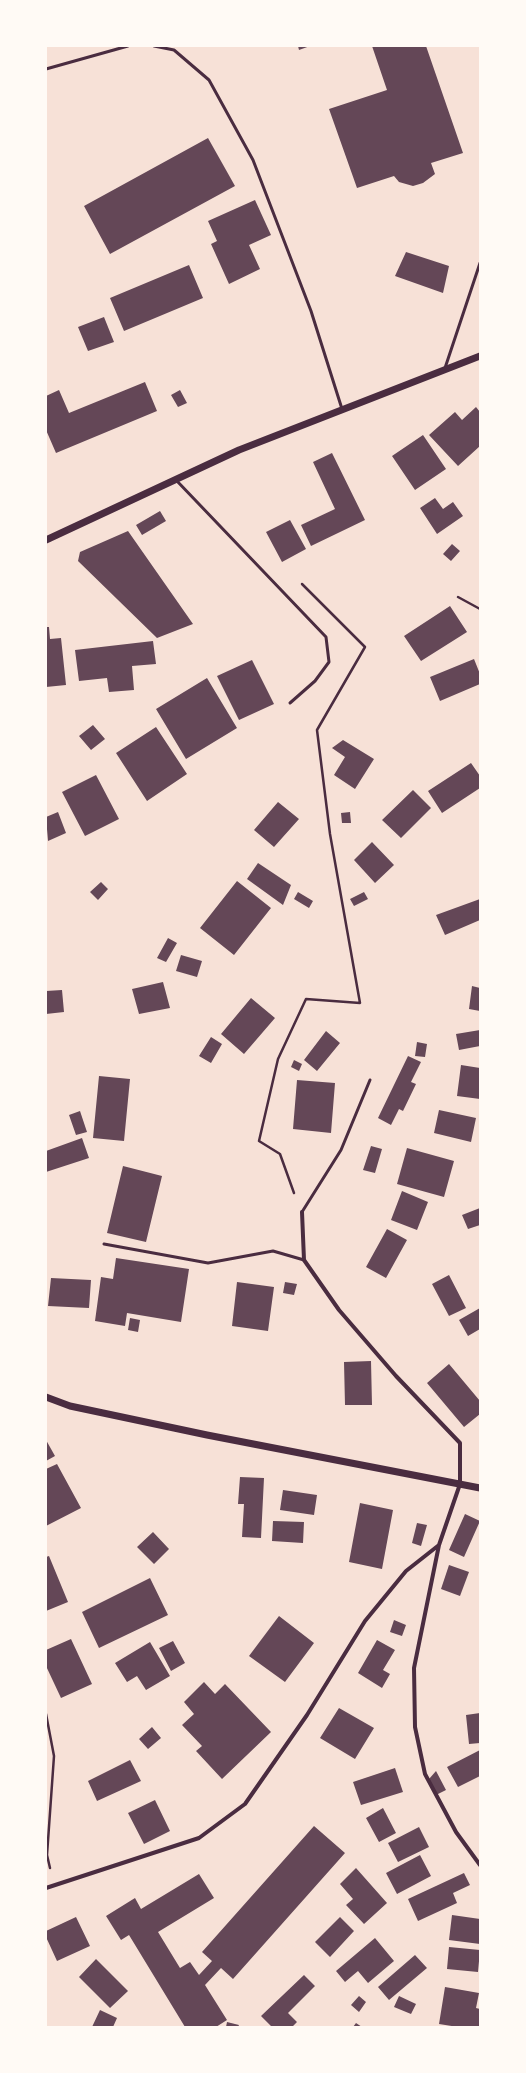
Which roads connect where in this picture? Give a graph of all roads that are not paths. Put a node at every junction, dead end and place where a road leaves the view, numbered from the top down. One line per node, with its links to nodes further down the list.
1 (128, 46): 3 (lane)
2 (154, 46): 7 (lane)
3 (46, 69)
4 (480, 263): 6 (lane)
5 (480, 356): 6 (street)
6 (444, 372): 7 (street)
7 (343, 411): 8 (street)
8 (174, 479): 9 (street); 10 (lane)
9 (46, 540)
10 (290, 703)
11 (370, 1080): 12 (lane)
12 (302, 1212): 14 (street)
13 (104, 1244): 14 (lane)
14 (304, 1260): 16 (street)
15 (46, 1397): 16 (street)
16 (460, 1484): 17 (street); 18 (street)
17 (480, 1488)
18 (439, 1545): 19 (street); 20 (street)
19 (480, 1865)
20 (46, 1888)

